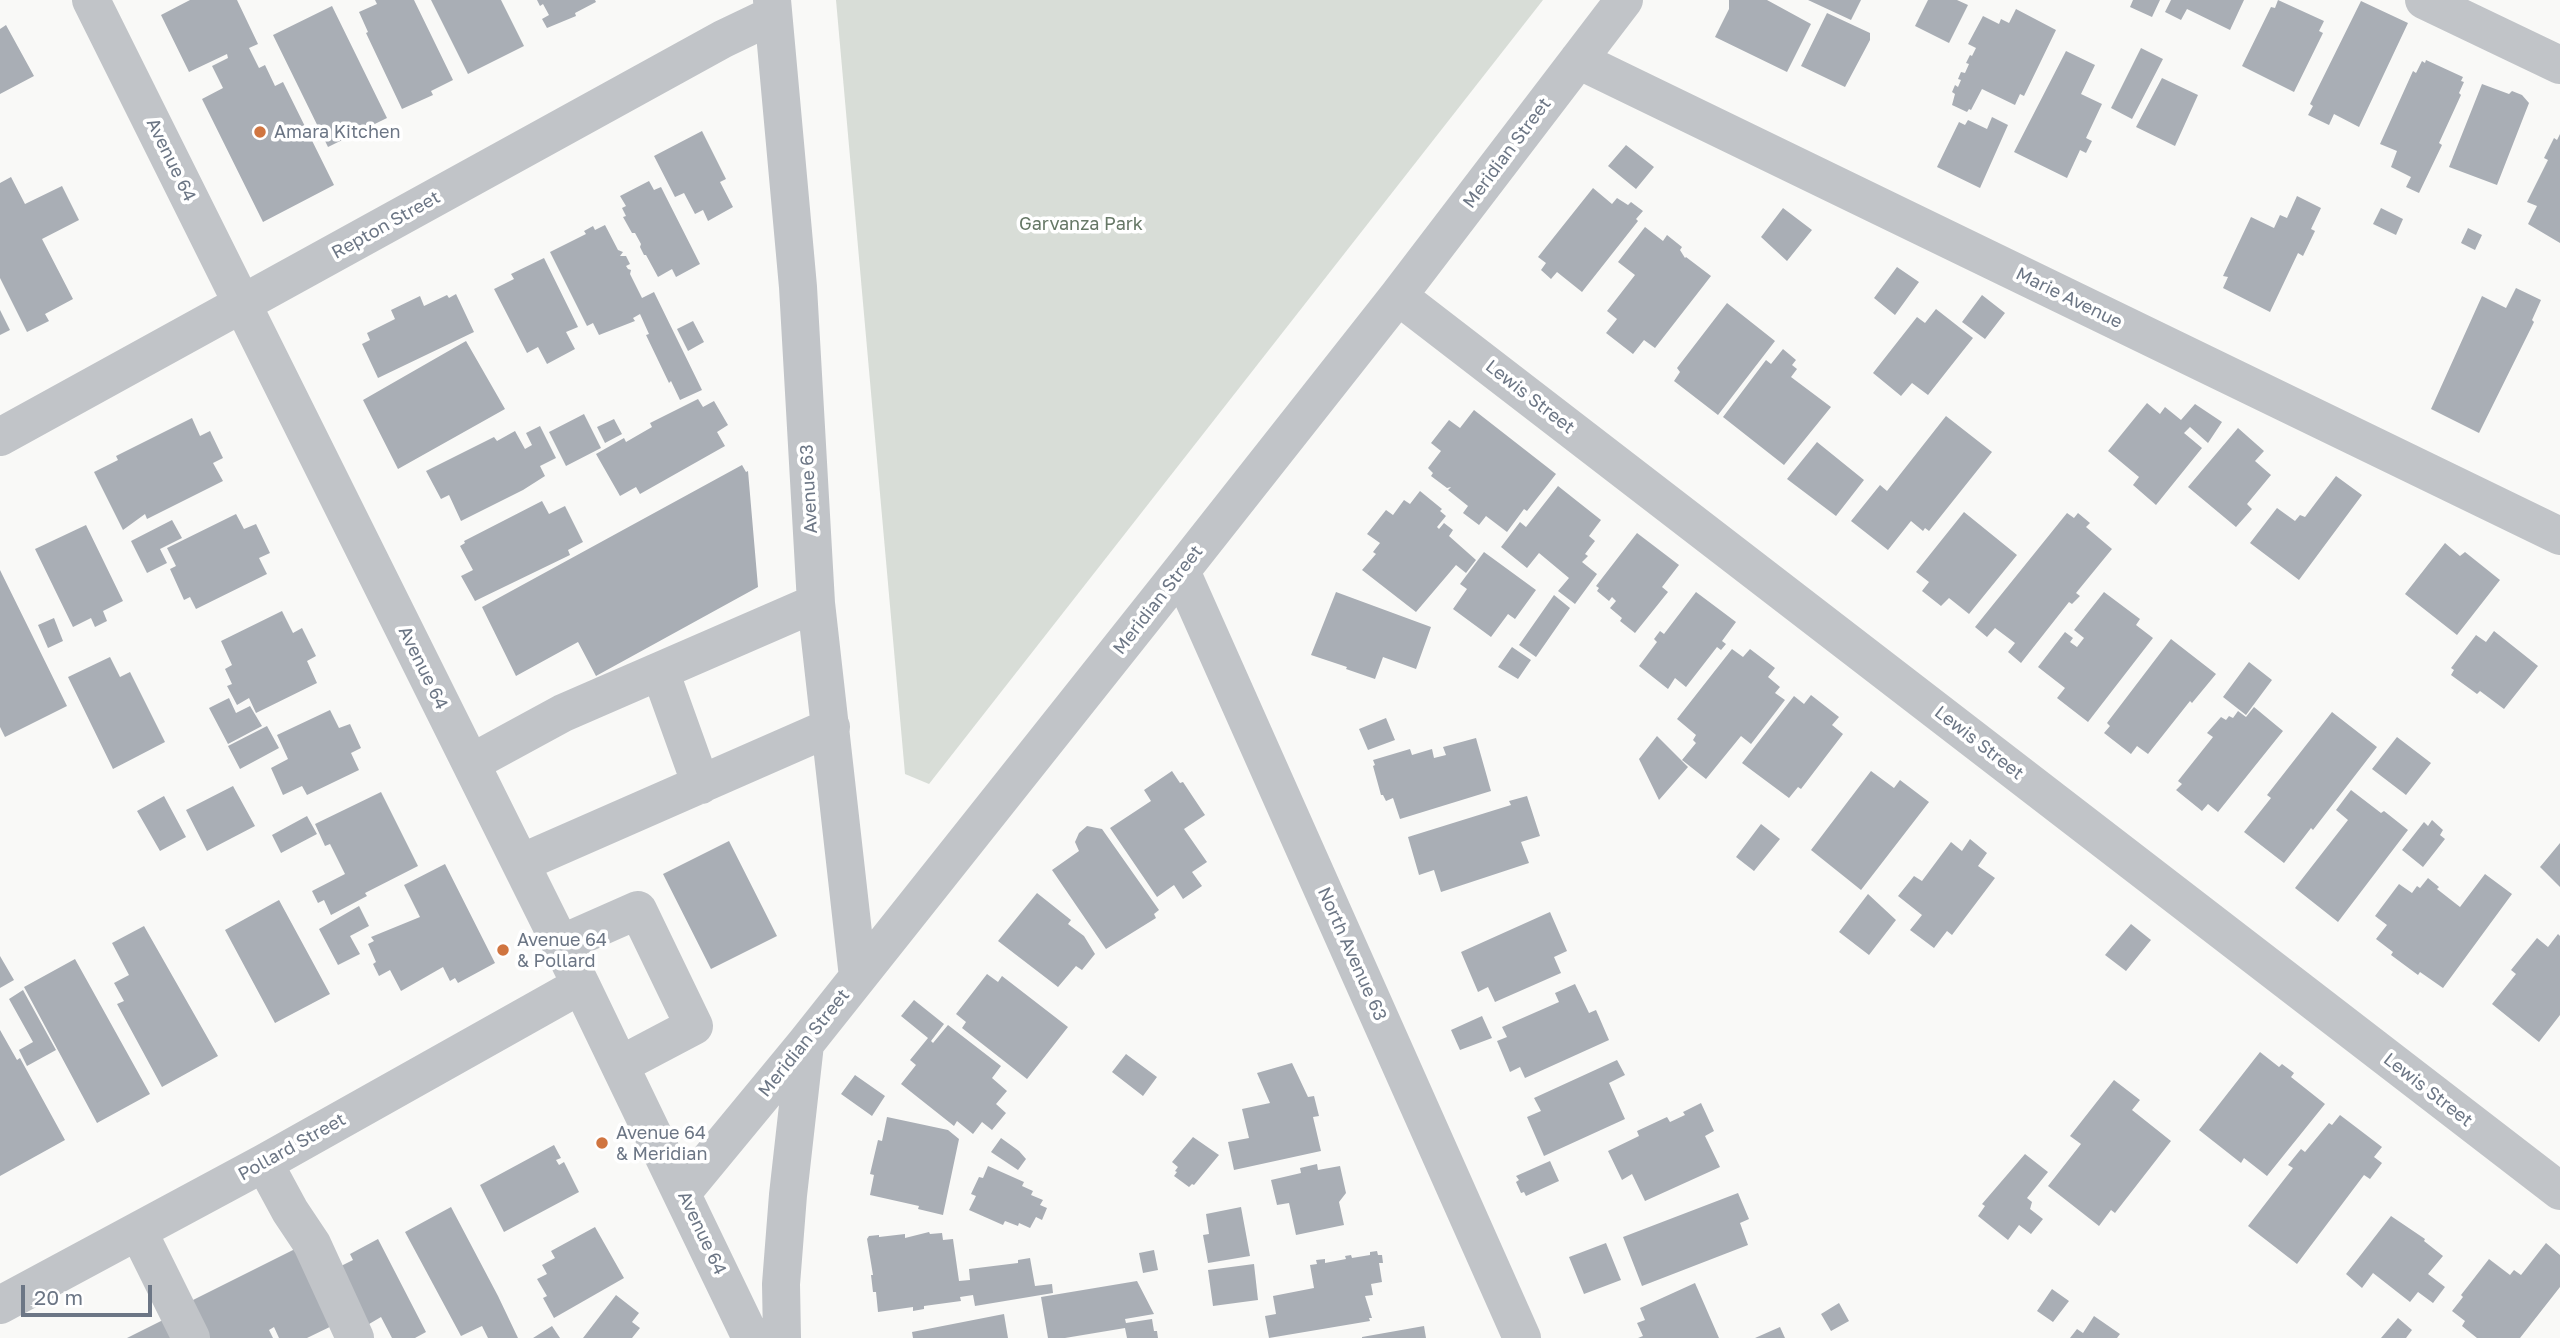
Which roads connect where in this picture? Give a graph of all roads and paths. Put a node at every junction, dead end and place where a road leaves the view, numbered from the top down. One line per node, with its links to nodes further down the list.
1 (91, 0): 8 (street, Avenue 64)
2 (1624, 0): 5 (street, Meridian Street)
3 (2424, 0): 6 (street)
4 (772, 7): 8 (street, Repton Street); 12 (street, Avenue 63)
5 (1578, 60): 7 (street, Meridian Street); 10 (street, Marie Avenue)
6 (2560, 65)
7 (1398, 296): 11 (street, Meridian Street); 24 (street, Lewis Street)
8 (243, 305): 9 (street, Repton Street); 15 (street, Avenue 64)
9 (0, 438)
10 (2560, 536)
11 (1181, 571): 19 (street, Meridian Street); 32 (street, North Avenue 63)
12 (816, 603): 13 (street); 14 (street, Avenue 63)
13 (660, 671): 15 (street); 16 (street)
14 (831, 727): 16 (street); 19 (street, Avenue 63)
15 (471, 763): 17 (street, Avenue 64)
16 (701, 785): 17 (street)
17 (521, 863): 18 (street, Avenue 64)
18 (561, 944): 20 (street, Avenue 64); 22 (street)
19 (858, 976): 21 (street, Meridian Street)
20 (581, 985): 22 (street, Avenue 64); 23 (street, Pollard Street)
21 (804, 1044): 25 (street, Meridian Street); 31 (street)
22 (620, 1065): 25 (street, Avenue 64)
23 (264, 1163): 26 (street, Pollard Street); 29 (street)
24 (2560, 1191)
25 (682, 1193): 30 (street, Avenue 64)
26 (138, 1231): 27 (street, Pollard Street); 28 (street)
27 (0, 1305)
28 (191, 1338)
29 (355, 1338)
30 (751, 1338)
31 (782, 1338)
32 (1522, 1338)

